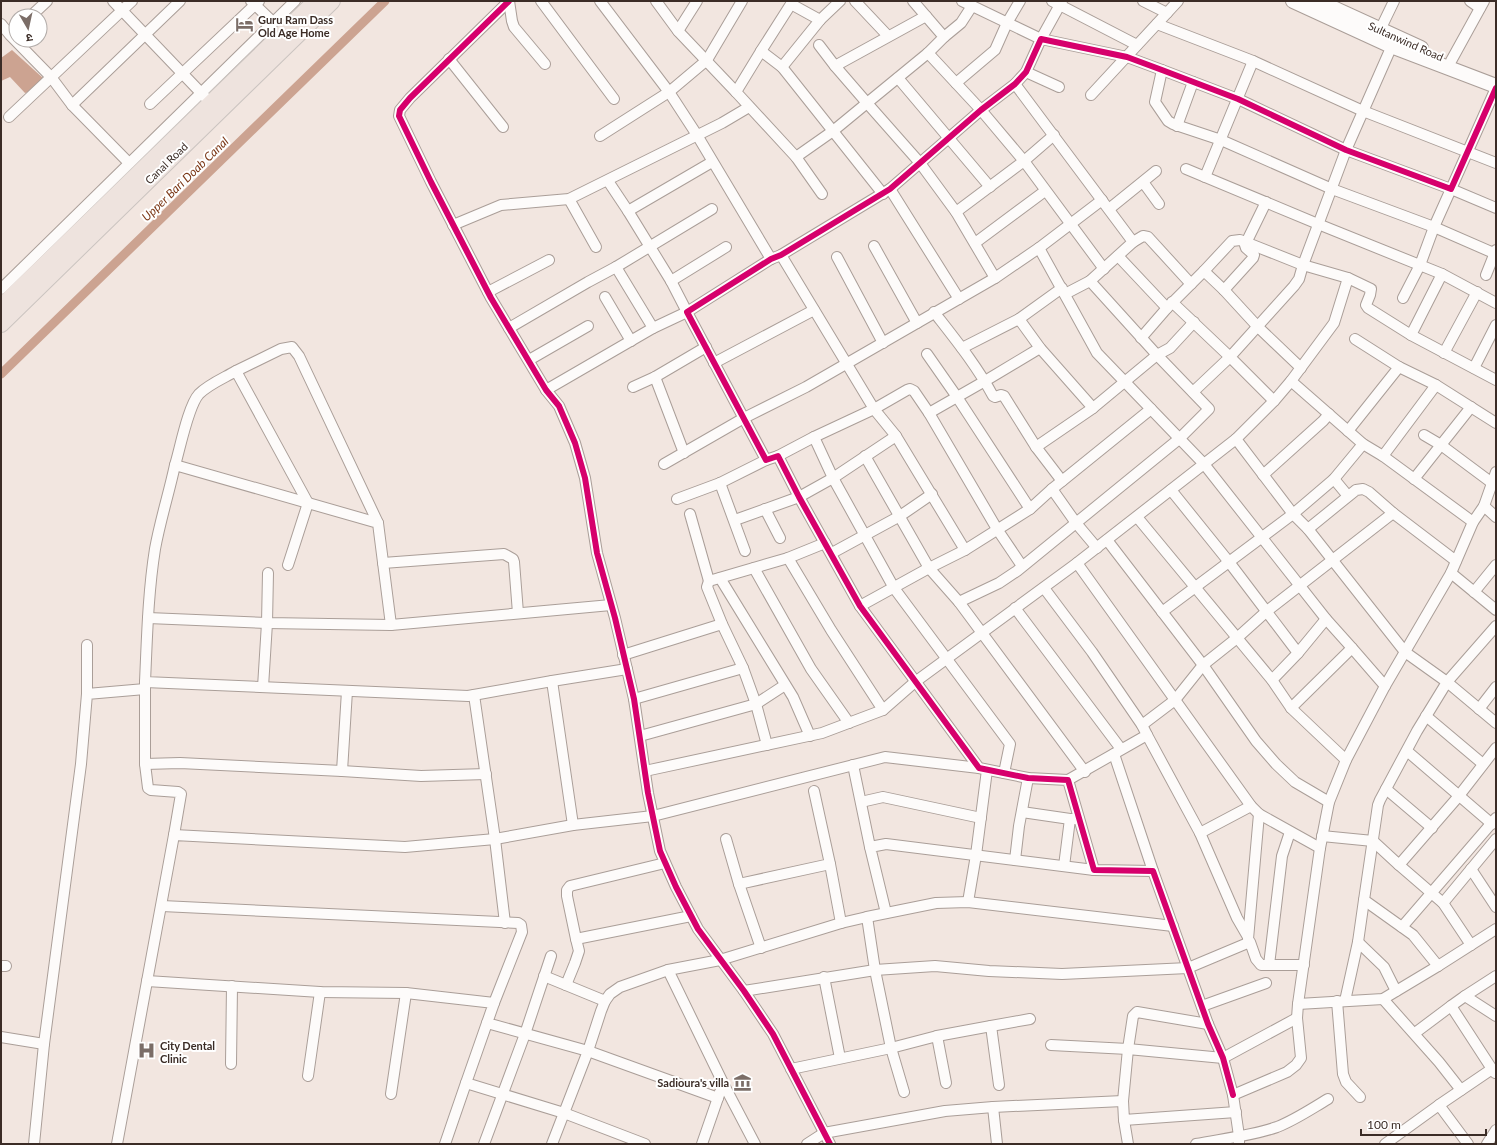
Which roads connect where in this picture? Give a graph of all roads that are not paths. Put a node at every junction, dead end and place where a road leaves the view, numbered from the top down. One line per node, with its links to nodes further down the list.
1 (47, 1): 31 (street)
2 (113, 1): 32 (street)
3 (132, 1): 32 (street)
4 (180, 1): 41 (street)
5 (295, 1): 36 (street)
6 (316, 1): 73 (main road, Canal Road)
7 (332, 1): 165 (main road, Canal Road)
8 (509, 1): 52 (street); 56 (street)
9 (541, 1): 74 (street)
10 (600, 1): 70 (street)
11 (656, 1): 40 (street)
12 (697, 1): 40 (street)
13 (742, 1): 53 (street)
14 (840, 1): 35 (street)
15 (855, 1): 42 (street)
16 (913, 1): 34 (street)
17 (962, 1): 30 (street)
18 (1020, 1): 37 (street)
19 (1143, 1): 33 (street)
20 (1178, 1): 33 (street)
21 (1293, 1): 45 (main road)
22 (1318, 1): 28 (main road, Sultanwind Road)
23 (1394, 1): 39 (street)
24 (1470, 1): 29 (street)
25 (255, 2): 36 (street); 61 (street)
26 (1058, 2): 44 (street); 47 (street)
27 (788, 3): 35 (street); 49 (street)
28 (1334, 4): 39 (main road, Sultanwind Road)
29 (1482, 4): 55 (street)
30 (972, 6): 37 (street); 43 (street)
31 (40, 8)
32 (122, 10): 41 (street); 62 (street)
33 (1167, 13): 38 (street)
34 (926, 16): 42 (street); 43 (street)
35 (820, 20): 58 (street)
36 (273, 22): 73 (street)
37 (1007, 23): 44 (street); 66 (street)
38 (1157, 24): 47 (street); 54 (street)
39 (1380, 30): 45 (main road, Sultanwind Road)
40 (678, 31): 53 (street)
41 (145, 34): 61 (street); 77 (street)
42 (888, 36): 57 (street)
43 (944, 37): 50 (street)
44 (1041, 39): 51 (street); 60 (street)
45 (1393, 42): 55 (main road, Sultanwind Road); 69 (main road); 81 (street)
46 (819, 45): 57 (street)
47 (1137, 45): 51 (street)
48 (27, 48): 62 (street)
49 (761, 51): 58 (street); 71 (street)
50 (928, 53): 63 (street); 66 (street)
51 (1127, 58): 59 (street); 72 (street)
52 (449, 59): 84 (street); 120 (street)
53 (707, 60): 70 (street); 71 (street)
54 (1253, 61): 75 (street); 81 (street)
55 (1451, 61): 64 (main road, Sultanwind Road)
56 (546, 64)
57 (835, 66): 76 (street)
58 (782, 67): 85 (street)
59 (1162, 70): 65 (street); 83 (street)
60 (1026, 72): 67 (street); 68 (street)
61 (182, 73): 73 (street); 78 (street)
62 (52, 77): 77 (street); 82 (street)
63 (898, 78): 76 (street); 89 (street)
64 (1496, 79)
65 (1193, 82): 75 (street); 83 (street)
66 (956, 83): 80 (street)
67 (1015, 84): 80 (street); 87 (street)
68 (1059, 87)
69 (1496, 87): 92 (street)
70 (669, 92): 86 (street); 88 (street)
71 (736, 92): 79 (street)
72 (1091, 95)
73 (206, 98): 96 (street); 157 (main road, Canal Road)
74 (614, 99)
75 (1238, 99): 90 (street); 91 (street)
76 (867, 103): 85 (street); 97 (street)
77 (72, 104): 96 (street)
78 (150, 104)
79 (749, 107): 86 (street); 93 (street)
80 (981, 110): 89 (street); 94 (street)
81 (1363, 111): 91 (street); 92 (street)
82 (10, 117)
83 (1177, 126): 90 (street)
84 (503, 127)
85 (833, 131): 93 (street); 108 (street)
86 (697, 135): 95 (street); 102 (street)
87 (1054, 135): 94 (street); 113 (street)
88 (600, 136)
89 (949, 138): 97 (street); 104 (street)
90 (1221, 140): 101 (street); 105 (street)
91 (1346, 150): 105 (street); 106 (street)
92 (1468, 152): 98 (street); 106 (street)
93 (796, 157): 109 (street)
94 (1024, 161): 104 (street); 107 (street)
95 (712, 162): 116 (street); 134 (street)
96 (129, 163): 148 (street)
97 (920, 163): 108 (street); 117 (street)
98 (1496, 163)
99 (1186, 169): 101 (street)
100 (1156, 171): 103 (street)
101 (1205, 177): 111 (street)
102 (608, 181): 110 (street); 116 (street)
103 (1143, 182): 112 (street); 113 (street)
104 (990, 187): 117 (street)
105 (1332, 189): 119 (street); 121 (street)
106 (1451, 189): 114 (street); 121 (street)
107 (1045, 190): 118 (street); 122 (street)
108 (886, 191): 131 (street); 155 (street)
109 (822, 194)
110 (569, 199): 120 (street); 127 (street)
111 (1266, 202): 119 (street); 124 (street)
112 (1159, 204)
113 (1106, 205): 118 (street); 123 (street)
114 (1496, 208)
115 (712, 209): 125 (street)
116 (628, 210): 125 (street)
117 (956, 212): 122 (street)
118 (1070, 224): 129 (street); 139 (street)
119 (1318, 224): 136 (street); 137 (street)
120 (453, 225): 151 (street)
121 (1434, 227): 130 (street); 137 (street)
122 (975, 242): 143 (street)
123 (1133, 242): 132 (street); 147 (street)
124 (1246, 242): 136 (street); 140 (street); 149 (street)
125 (649, 246): 138 (street); 145 (street)
126 (874, 246): 164 (street)
127 (596, 247)
128 (726, 247): 145 (street)
129 (1040, 248): 143 (street); 150 (street)
130 (1496, 253): 142 (street)
131 (781, 255): 134 (street); 159 (street)
132 (1118, 256): 139 (street); 158 (street)
133 (837, 257): 175 (street)
134 (771, 259): 160 (street)
135 (549, 260): 151 (street)
136 (1303, 265): 144 (street); 168 (street)
137 (1420, 265): 141 (street); 154 (street)
138 (616, 267): 169 (street); 170 (street)
139 (1104, 269): 146 (street)
140 (1204, 271): 147 (street); 149 (street)
141 (1442, 274): 152 (street); 171 (street)
142 (1486, 275)
143 (995, 278): 155 (street)
144 (1348, 278): 171 (street); 187 (street)
145 (671, 281): 160 (street)
146 (1090, 281): 150 (street); 172 (street)
147 (1191, 284): 158 (street)
148 (1, 289)
149 (1224, 290): 168 (street)
150 (1063, 291): 162 (street); 193 (street)
151 (488, 292): 169 (street)
152 (1477, 292): 156 (street); 179 (street)
153 (605, 297): 174 (street)
154 (1403, 298)
155 (959, 299): 161 (street)
156 (1496, 303)
157 (2, 305)
158 (1169, 305): 163 (street); 172 (street)
159 (814, 310): 184 (street); 185 (street)
160 (687, 312): 170 (street); 176 (street)
161 (934, 312): 164 (street); 177 (street)
162 (1019, 319): 177 (street); 178 (street)
163 (1194, 322): 181 (street); 182 (street)
164 (917, 323): 175 (street)
165 (1, 324)
166 (1496, 325): 188 (street)
167 (588, 326): 183 (street)
168 (1258, 327): 182 (street); 187 (street)
169 (509, 328): 183 (street)
170 (653, 328): 174 (street)
171 (1411, 335): 179 (street)
172 (1141, 338): 181 (street)
173 (1355, 339): 186 (street)
174 (631, 341): 197 (street)
175 (883, 343): 185 (street)
176 (706, 347): 184 (street); 190 (street)
177 (962, 348): 192 (street)
178 (1040, 348): 192 (street); 202 (street)
179 (1444, 353): 188 (street)
180 (927, 354): 199 (street)
181 (1157, 355): 193 (street); 198 (street)
182 (1230, 357): 198 (street); 200 (street)
183 (528, 360): 197 (street)
184 (714, 363): 207 (street)
185 (846, 364): 203 (street); 207 (street)
186 (1399, 367): 195 (street); 209 (street)
187 (1301, 368): 194 (street)
188 (1474, 368): 191 (street)
189 (236, 371): 225 (street); 240 (street); 252 (street)
190 (655, 377): 196 (street); 218 (street)
191 (1496, 380)
192 (985, 381): 199 (street); 217 (street)
193 (1125, 381): 202 (street); 204 (street)
194 (1291, 381): 200 (street); 206 (street)
195 (1436, 384): 201 (street); 221 (street)
196 (633, 387)
197 (546, 390): 286 (street)
198 (1193, 392): 213 (street)
199 (957, 397): 205 (street); 243 (street)
200 (1274, 401): 214 (street)
201 (1471, 407): 208 (street); 216 (street)
202 (1093, 408): 217 (street)
203 (874, 409): 205 (street); 211 (street); 212 (street)
204 (1151, 409): 213 (street); 231 (street)
205 (929, 413): 254 (street)
206 (1328, 414): 209 (street); 227 (street)
207 (744, 418): 218 (street); 222 (street)
208 (1496, 423)
209 (1348, 431): 215 (street)
210 (1424, 435): 216 (street)
211 (896, 436): 220 (street); 236 (street)
212 (814, 437): 219 (street); 228 (street)
213 (1179, 439): 224 (street); 253 (street)
214 (1236, 439): 224 (street); 227 (street)
215 (1363, 444): 221 (street); 229 (street)
216 (1441, 445): 230 (street); 233 (street)
217 (1036, 447): 231 (street)
218 (684, 452): 223 (street)
219 (778, 456): 222 (street); 238 (street)
220 (865, 456): 228 (street); 247 (street)
221 (1383, 456): 230 (street)
222 (766, 460): 232 (street)
223 (664, 464)
224 (1204, 464): 235 (street); 258 (street)
225 (175, 465): 240 (street); 293 (street)
226 (1496, 472): 233 (street)
227 (1263, 475): 246 (street)
228 (833, 478): 238 (street); 256 (street)
229 (1334, 479): 237 (street); 246 (street)
230 (1414, 479): 251 (street)
231 (1062, 481): 234 (street)
232 (720, 483): 239 (street); 250 (street)
233 (1492, 483): 241 (street)
234 (1052, 489): 243 (street); 253 (street)
235 (1171, 490): 248 (street); 268 (street)
236 (932, 494): 247 (street); 262 (street)
237 (1348, 496): 244 (street); 255 (street)
238 (799, 497): 242 (street); 260 (street)
239 (677, 499)
240 (308, 503): 252 (street); 271 (street)
241 (1484, 506): 249 (street); 251 (street)
242 (765, 509): 250 (street); 257 (street)
243 (1030, 509): 254 (street)
244 (1393, 513): 266 (street); 267 (street)
245 (690, 514): 279 (street)
246 (1293, 514): 255 (street); 258 (street)
247 (900, 516): 256 (street); 275 (street)
248 (1137, 517): 259 (street); 281 (street)
249 (1496, 517)
250 (735, 520): 263 (street)
251 (1473, 522): 267 (street)
252 (378, 523): 269 (street)
253 (1076, 523): 261 (street); 273 (street)
254 (998, 529): 262 (street); 273 (street)
255 (1308, 529): 266 (street)
256 (864, 535): 264 (street); 282 (street)
257 (780, 538)
258 (1261, 538): 268 (street); 280 (street)
259 (1107, 540): 261 (street); 291 (street)
260 (825, 543): 264 (street); 265 (street)
261 (1097, 548): 270 (street)
262 (965, 550): 275 (street)
263 (745, 551)
264 (832, 553): 287 (street)
265 (788, 558): 274 (street); 327 (street)
266 (1333, 560): 280 (street); 304 (street)
267 (1456, 561): 277 (street)
268 (1229, 562): 281 (street); 290 (street)
269 (383, 563): 292 (street); 297 (street)
270 (1077, 563): 283 (street); 323 (street)
271 (288, 565)
272 (1496, 565): 284 (street)
273 (1022, 566): 285 (street)
274 (754, 568): 278 (street); 329 (street)
275 (929, 568): 282 (street); 285 (street)
276 (268, 573): 295 (street)
277 (1451, 573): 284 (street); 304 (street)
278 (720, 578): 279 (street); 314 (street)
279 (709, 581): 296 (street)
280 (1299, 586): 290 (street); 294 (street)
281 (1195, 587): 291 (street); 300 (street)
282 (894, 588): 287 (street); 306 (street)
283 (1044, 588): 288 (street); 331 (street)
284 (1474, 592): 289 (street)
285 (959, 602): 299 (street)
286 (611, 605): 292 (street); 305 (street)
287 (860, 606): 312 (street)
288 (1015, 608): 299 (street); 337 (street)
289 (1496, 610)
290 (1267, 611): 300 (street); 303 (street)
291 (1162, 612): 307 (street)
292 (518, 613): 297 (street)
293 (148, 618): 295 (street); 315 (street)
294 (1326, 619): 302 (street); 303 (street)
295 (268, 623): 297 (street); 317 (street)
296 (722, 624): 305 (street); 308 (street)
297 (391, 625)
298 (1496, 626): 313 (street)
299 (982, 633): 306 (street); 346 (street)
300 (1237, 638): 307 (street); 310 (street)
301 (87, 645): 320 (street)
302 (1352, 648): 316 (street); 325 (street)
303 (1298, 652): 310 (street)
304 (1405, 652): 313 (street); 316 (street)
305 (623, 654): 309 (street)
306 (947, 659): 312 (street); 347 (street)
307 (1203, 665): 323 (street); 355 (street)
308 (743, 668): 322 (street); 324 (street)
309 (627, 669): 311 (street); 322 (street)
310 (1272, 680): 325 (street)
311 (552, 681): 321 (street); 363 (street)
312 (916, 682): 327 (street); 343 (street)
313 (1447, 682): 326 (street); 328 (street)
314 (786, 685): 324 (street); 334 (street)
315 (145, 686): 317 (street); 320 (street); 340 (street)
316 (1384, 686): 339 (street)
317 (263, 687): 319 (street)
318 (1496, 687): 326 (street)
319 (347, 690): 321 (street); 344 (street)
320 (87, 694): 441 (street)
321 (474, 695): 348 (street)
322 (634, 699): 333 (street)
323 (1175, 700): 331 (street); 356 (street)
324 (756, 704): 333 (street); 335 (street)
325 (1291, 708): 339 (street)
326 (1479, 709): 330 (street)
327 (883, 710): 329 (street)
328 (1426, 716): 338 (street); 341 (street)
329 (850, 723): 334 (street)
330 (1496, 723)
331 (1142, 725): 332 (street)
332 (1147, 735): 337 (street); 366 (street)
333 (640, 736): 345 (street)
334 (810, 736): 335 (street)
335 (767, 745): 345 (street)
336 (1496, 748): 341 (street)
337 (1118, 752): 346 (street); 383 (street)
338 (1407, 752): 351 (street); 353 (street)
339 (1346, 760): 355 (street)
340 (145, 764): 344 (street); 367 (street)
341 (1484, 764): 353 (street)
342 (853, 765): 343 (street); 354 (street); 359 (street)
343 (983, 769): 347 (street); 360 (street)
344 (342, 771): 348 (street)
345 (645, 771): 359 (street)
346 (1085, 772): 350 (street)
347 (1004, 773): 349 (street)
348 (486, 774): 369 (street)
349 (1028, 778): 350 (street); 357 (street)
350 (1068, 780): 361 (street)
351 (1386, 789): 364 (street); 372 (street)
352 (814, 791): 378 (street)
353 (1458, 797): 362 (street); 364 (street)
354 (861, 802): 360 (street); 373 (street)
355 (1329, 802): 368 (street)
356 (1251, 806): 358 (street); 366 (street)
357 (1022, 812): 361 (street); 376 (street)
358 (1259, 814): 365 (street); 400 (street)
359 (653, 816): 363 (street); 377 (street)
360 (981, 818): 375 (street)
361 (1075, 819): 380 (street); 382 (street)
362 (1494, 821): 385 (street)
363 (573, 825): 369 (street)
364 (1432, 828): 379 (street)
365 (1290, 832): 374 (street); 406 (street)
366 (1200, 833): 400 (street)
367 (174, 835): 369 (street); 389 (street)
368 (1322, 836): 372 (street); 374 (street)
369 (495, 838): 394 (street)
370 (726, 839): 384 (street)
371 (1496, 840): 381 (street)
372 (1373, 841): 379 (street); 386 (street)
373 (870, 847): 375 (street); 391 (street)
374 (1320, 848): 407 (street)
375 (976, 855): 376 (street); 387 (street)
376 (1014, 860): 380 (street)
377 (665, 863): 392 (street); 399 (street)
378 (830, 864): 384 (street); 395 (street)
379 (1399, 865): 385 (street)
380 (1064, 866): 382 (street)
381 (1471, 869): 388 (street); 390 (street)
382 (1094, 870): 383 (street)
383 (1153, 871): 396 (street)
384 (739, 884): 403 (street)
385 (1432, 894): 388 (street); 397 (street)
386 (1364, 900): 397 (street); 401 (street)
387 (968, 902): 391 (street); 396 (street)
388 (1442, 903): 402 (street)
389 (162, 906): 394 (street); 415 (street)
390 (1496, 907)
391 (886, 914): 393 (street)
392 (691, 916): 399 (street); 405 (street)
393 (868, 917): 395 (street); 411 (street)
394 (505, 923): 427 (street)
395 (842, 923): 403 (street)
396 (1173, 926): 409 (street)
397 (1402, 927): 408 (street)
398 (1496, 929): 402 (street)
399 (576, 939): 417 (street)
400 (1249, 940): 406 (street); 409 (street)
401 (1358, 942): 420 (street); 426 (street)
402 (1471, 945): 408 (street)
403 (761, 948): 405 (street)
404 (551, 956): 412 (street)
405 (720, 960): 410 (street); 419 (street)
406 (1269, 965): 407 (street)
407 (1304, 965): 428 (street)
408 (1438, 966): 420 (street)
409 (1188, 968): 411 (street); 429 (street)
410 (668, 970): 425 (street); 452 (street)
411 (875, 970): 414 (street); 443 (street)
412 (544, 976): 417 (street); 438 (street)
413 (1496, 976): 423 (street)
414 (824, 977): 419 (street); 446 (street)
415 (147, 981): 418 (street); 474 (street)
416 (1266, 983): 429 (street)
417 (566, 985): 425 (street)
418 (232, 986): 421 (street); 448 (street)
419 (744, 991): 449 (street)
420 (1396, 991): 424 (street)
421 (320, 992): 422 (street); 451 (street)
422 (406, 993): 427 (street); 458 (street)
423 (1464, 996): 430 (street); 431 (street)
424 (1383, 999): 426 (street); 437 (street)
425 (605, 1001): 445 (street)
426 (1341, 1001): 428 (street); 461 (street)
427 (494, 1002): 434 (street)
428 (1298, 1004): 432 (street)
429 (1202, 1006): 435 (street)
430 (1451, 1006): 437 (street); 450 (street)
431 (1496, 1016)
432 (1297, 1018): 447 (street); 460 (street)
433 (1030, 1019): 436 (street)
434 (487, 1023): 438 (street); 453 (street)
435 (1208, 1024): 444 (street); 447 (street)
436 (991, 1026): 440 (street); 455 (street)
437 (1415, 1033): 456 (street)
438 (525, 1034): 445 (street); 459 (street)
439 (1, 1036): 441 (street)
440 (937, 1036): 443 (street); 454 (street)
441 (44, 1044): 473 (street)
442 (1051, 1045): 444 (street)
443 (891, 1048): 446 (street); 457 (street)
444 (1128, 1049): 447 (street); 464 (street)
445 (588, 1051): 462 (street); 468 (street)
446 (840, 1058): 449 (street)
447 (1223, 1058): 460 (street)
448 (231, 1064)
449 (791, 1069): 471 (street)
450 (1494, 1071): 456 (street)
451 (308, 1076)
452 (723, 1082): 462 (street); 480 (street)
453 (466, 1083): 459 (street); 475 (street)
454 (946, 1083)
455 (999, 1085)
456 (1461, 1090): 465 (street)
457 (904, 1092)
458 (391, 1094)
459 (503, 1094): 468 (street); 476 (street)
460 (1233, 1095): 467 (street)
461 (1360, 1097)
462 (718, 1098): 479 (street)
463 (1328, 1099): 472 (street)
464 (1123, 1101): 466 (street); 469 (street)
465 (1439, 1106): 486 (street); 487 (street)
466 (993, 1107): 471 (street); 483 (street)
467 (1236, 1112): 469 (street); 472 (street)
468 (564, 1113): 477 (street); 478 (street)
469 (1124, 1120): 484 (street)
470 (1496, 1130): 488 (street)
471 (824, 1133): 481 (street); 482 (street)
472 (1239, 1140): 485 (street)
473 (34, 1144)
474 (117, 1144)
475 (444, 1144)
476 (484, 1144)
477 (552, 1144)
478 (645, 1144)
479 (702, 1144)
480 (755, 1144)
481 (807, 1144)
482 (830, 1144)
483 (997, 1144)
484 (1128, 1144)
485 (1196, 1144)
486 (1385, 1144)
487 (1468, 1144)
488 (1487, 1144)

